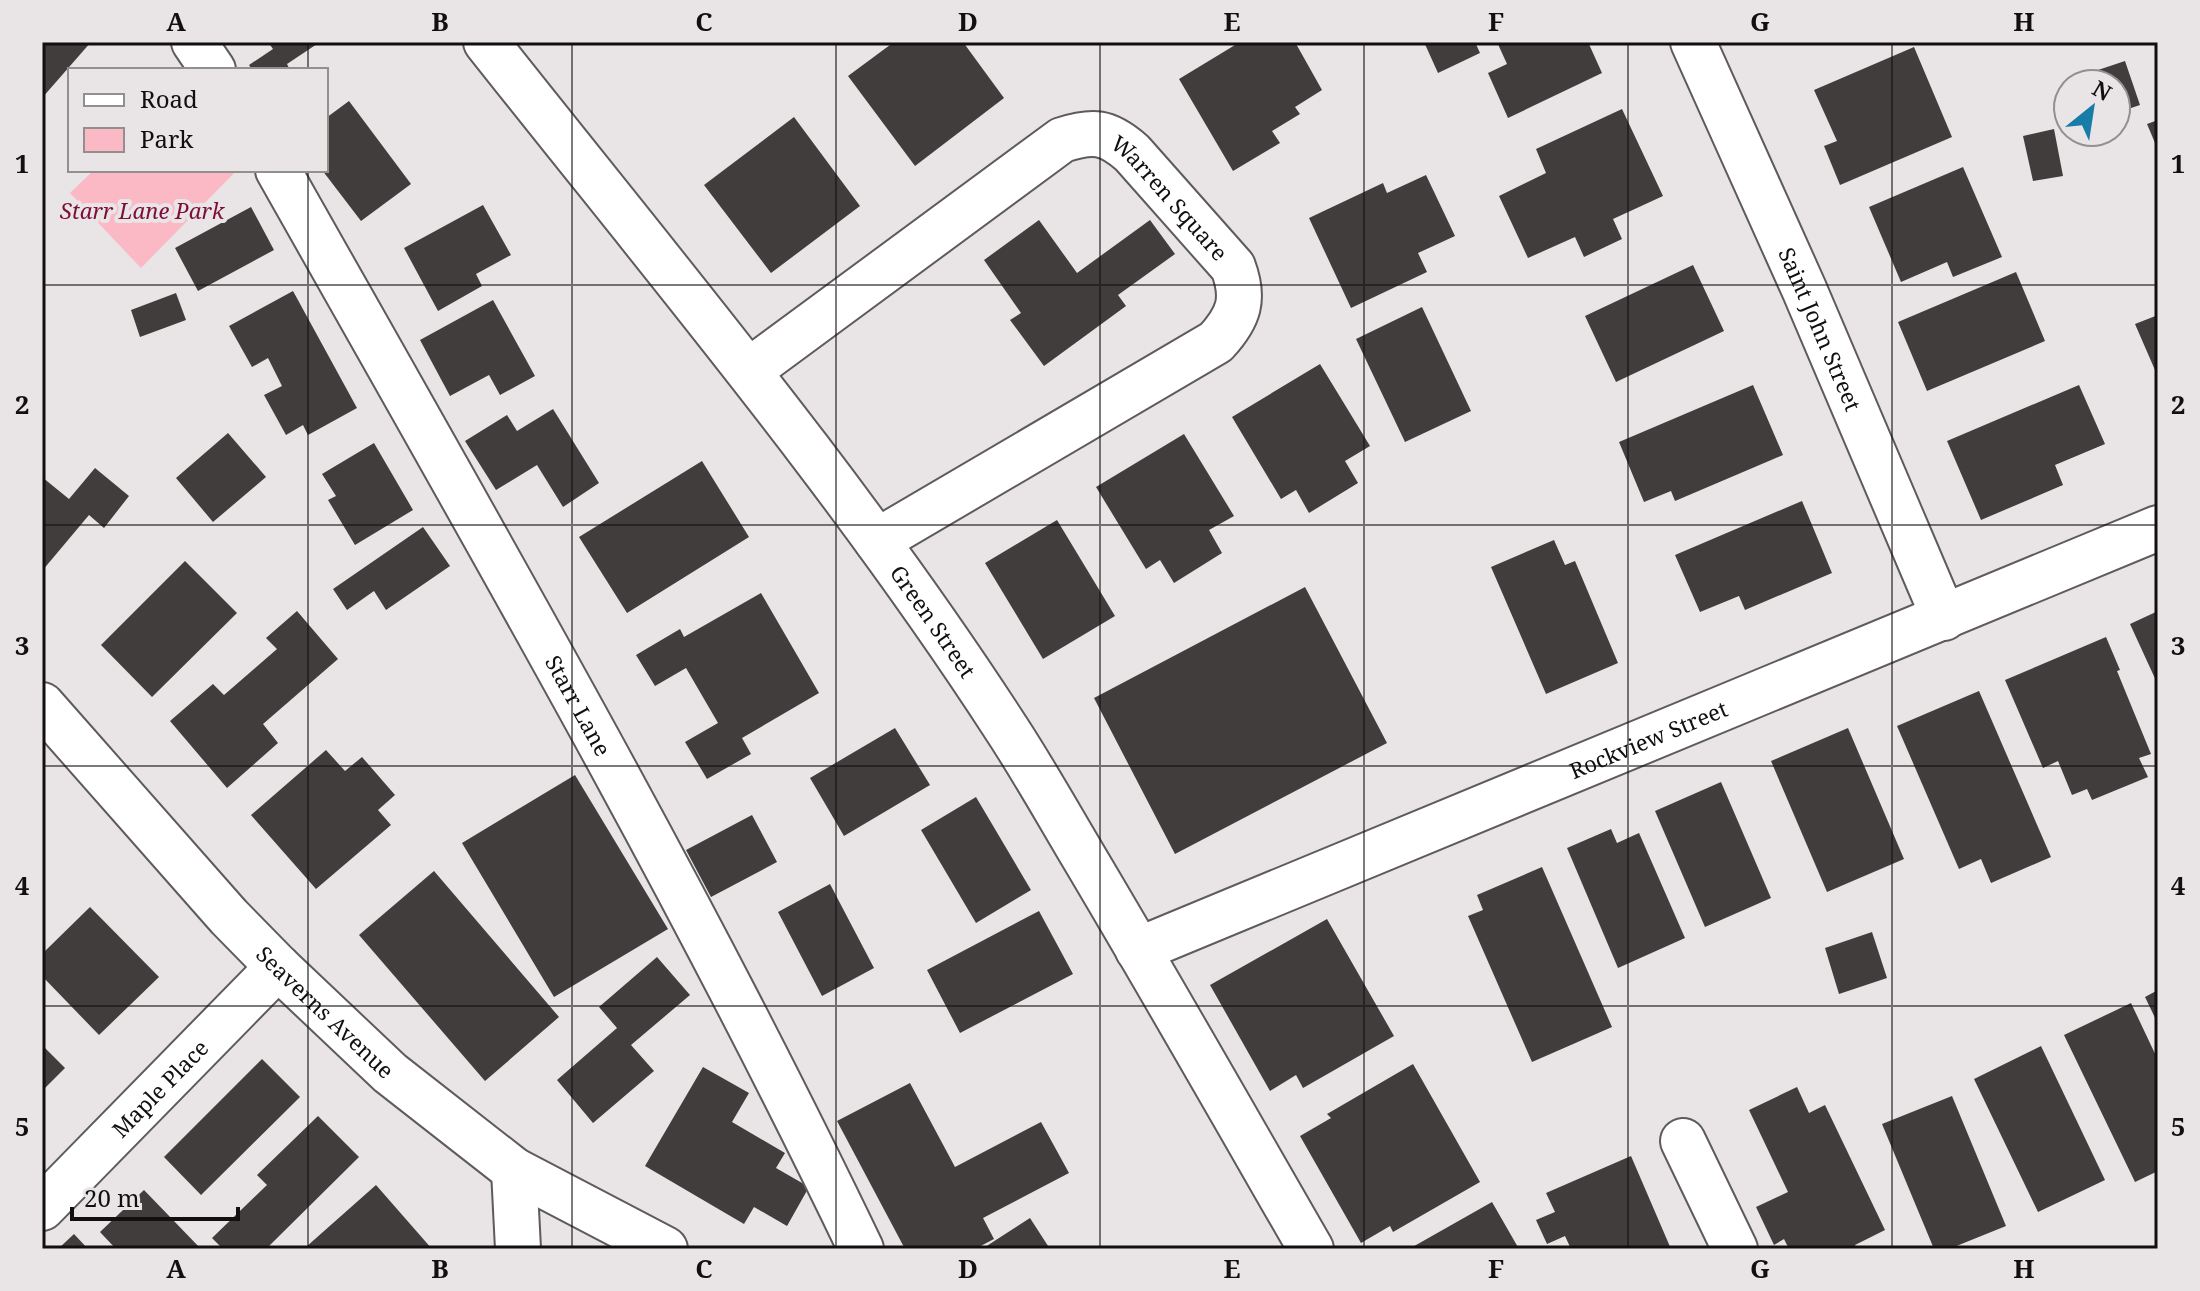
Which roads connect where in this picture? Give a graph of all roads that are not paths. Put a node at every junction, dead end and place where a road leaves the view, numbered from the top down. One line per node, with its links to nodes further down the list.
1 (194, 42): 4 (street)
2 (486, 42): 6 (street, Green Street)
3 (1693, 42): 9 (street, Saint John Street)
4 (212, 68)
5 (279, 172): 18 (street, Starr Lane)
6 (750, 370): 8 (street, Green Street); 8 (street, Warren Square)
7 (2158, 528): 9 (street, Rockview Street)
8 (877, 541): 11 (street, Green Street)
9 (1944, 618): 11 (street, Rockview Street)
10 (42, 705): 12 (street, Seaverns Avenue)
11 (1138, 950): 19 (street, Green Street)
12 (278, 967): 14 (street, Seaverns Avenue); 15 (street, Maple Place)
13 (1683, 1141): 20 (street)
14 (514, 1170): 16 (street); 17 (street, Seaverns Avenue)
15 (42, 1208)
16 (518, 1249)
17 (665, 1249)
18 (861, 1249)
19 (1311, 1249)
20 (1735, 1249)

